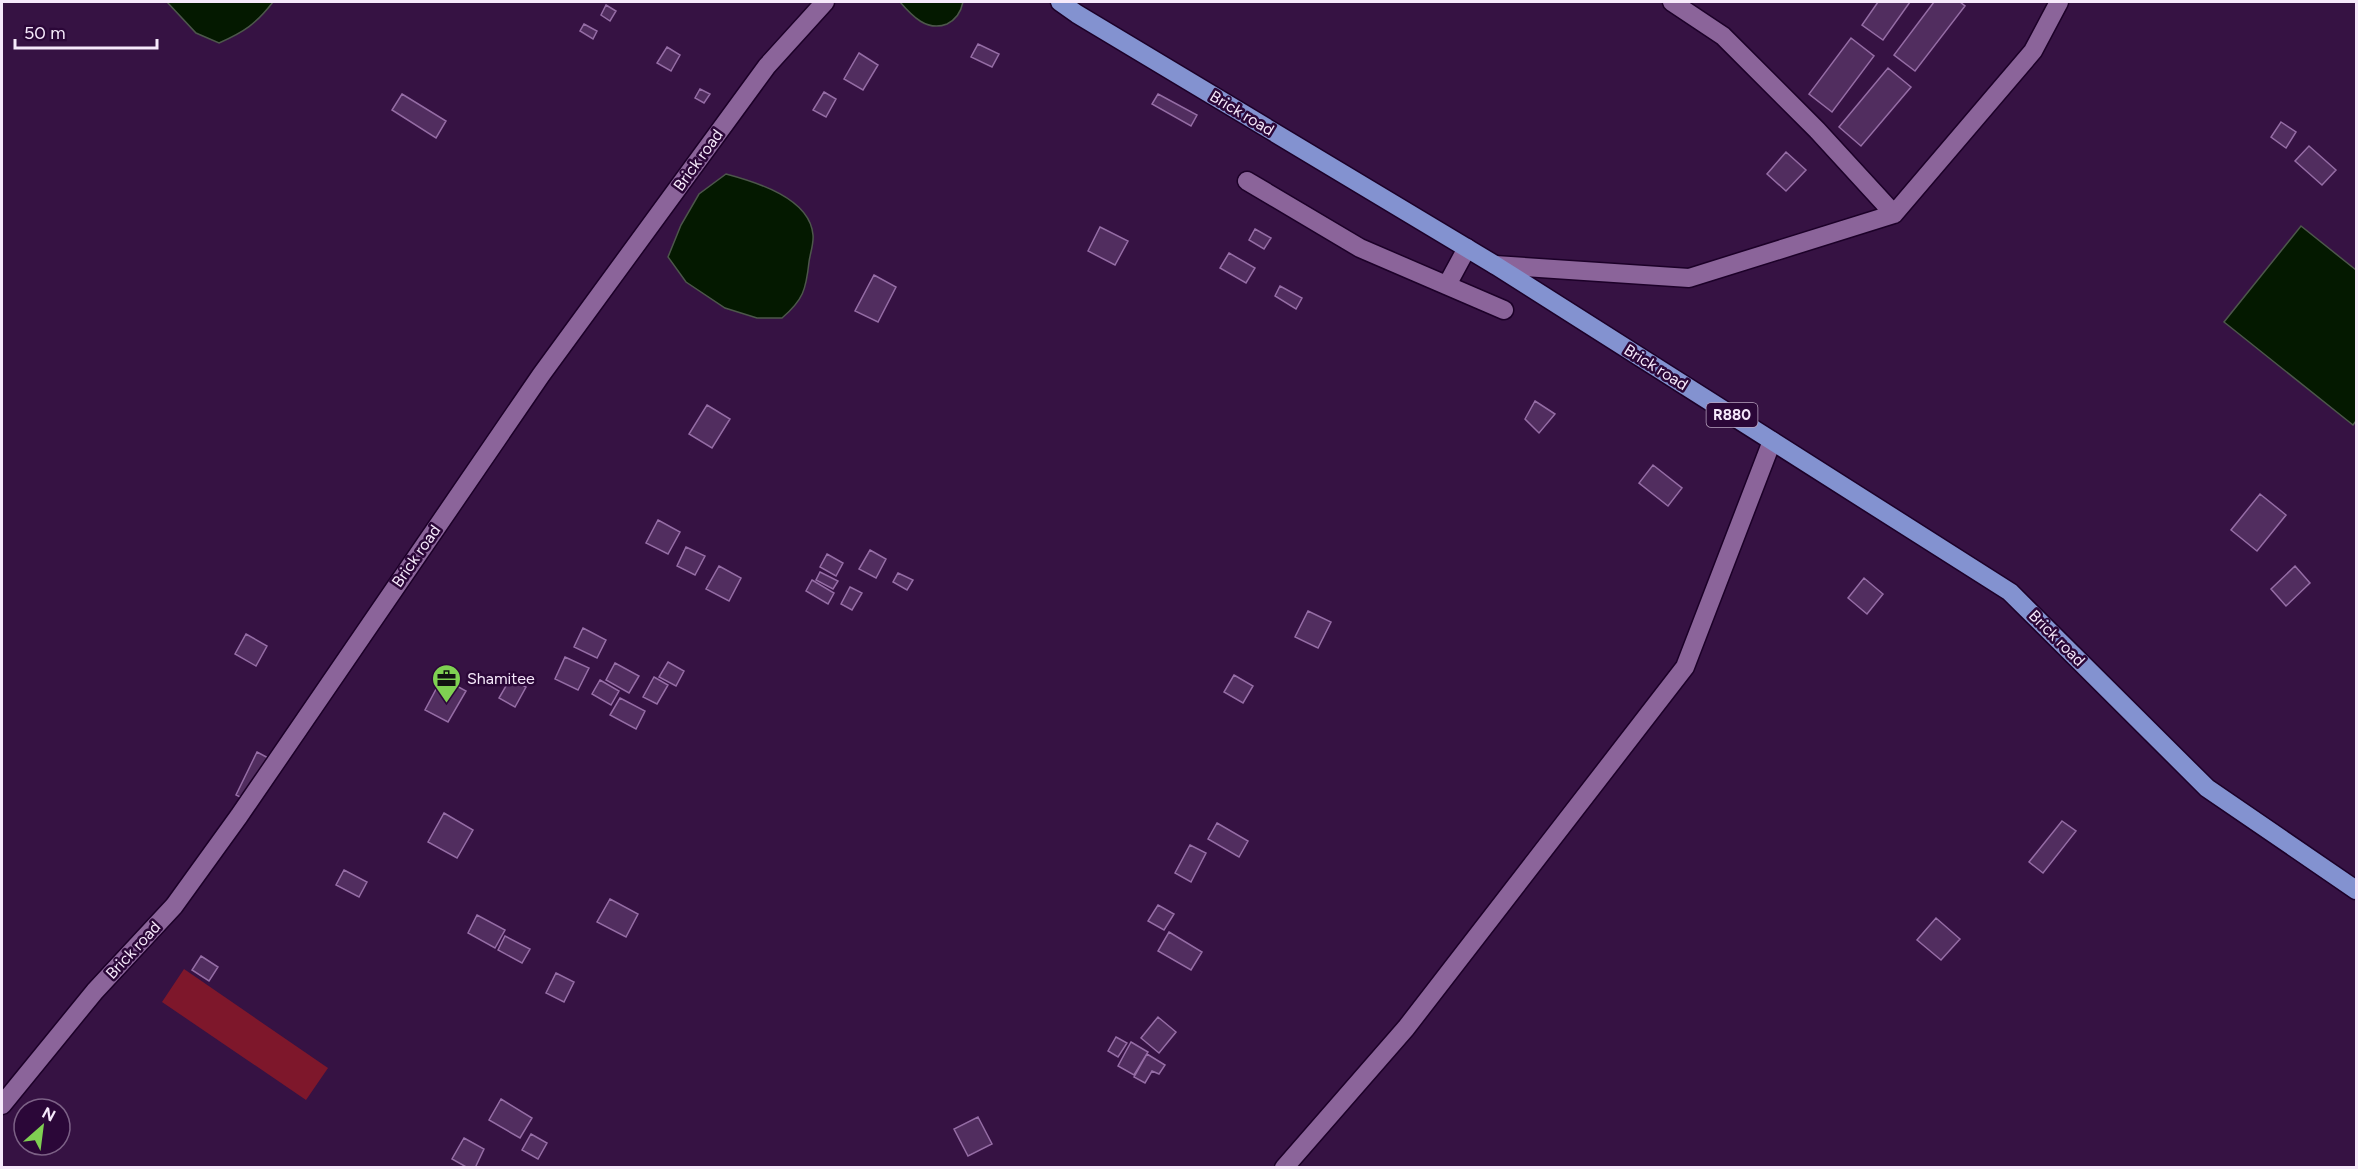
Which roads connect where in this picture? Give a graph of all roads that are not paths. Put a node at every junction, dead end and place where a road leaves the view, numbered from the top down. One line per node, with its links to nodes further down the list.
1 (825, 2): 13 (street, Brick road)
2 (1060, 2): 7 (main road, Brick road / R880)
3 (1672, 2): 6 (street)
4 (2059, 2): 6 (street)
5 (1248, 182): 9 (street)
6 (1894, 214): 8 (street)
7 (1467, 249): 8 (main road, Brick road / R880); 9 (street)
8 (1495, 265): 11 (main road, Brick road / R880)
9 (1447, 285): 10 (street)
10 (1504, 310)
11 (1772, 441): 12 (main road, Brick road / R880); 14 (street)
12 (2356, 890)
13 (2, 1105)
14 (1284, 1167)

